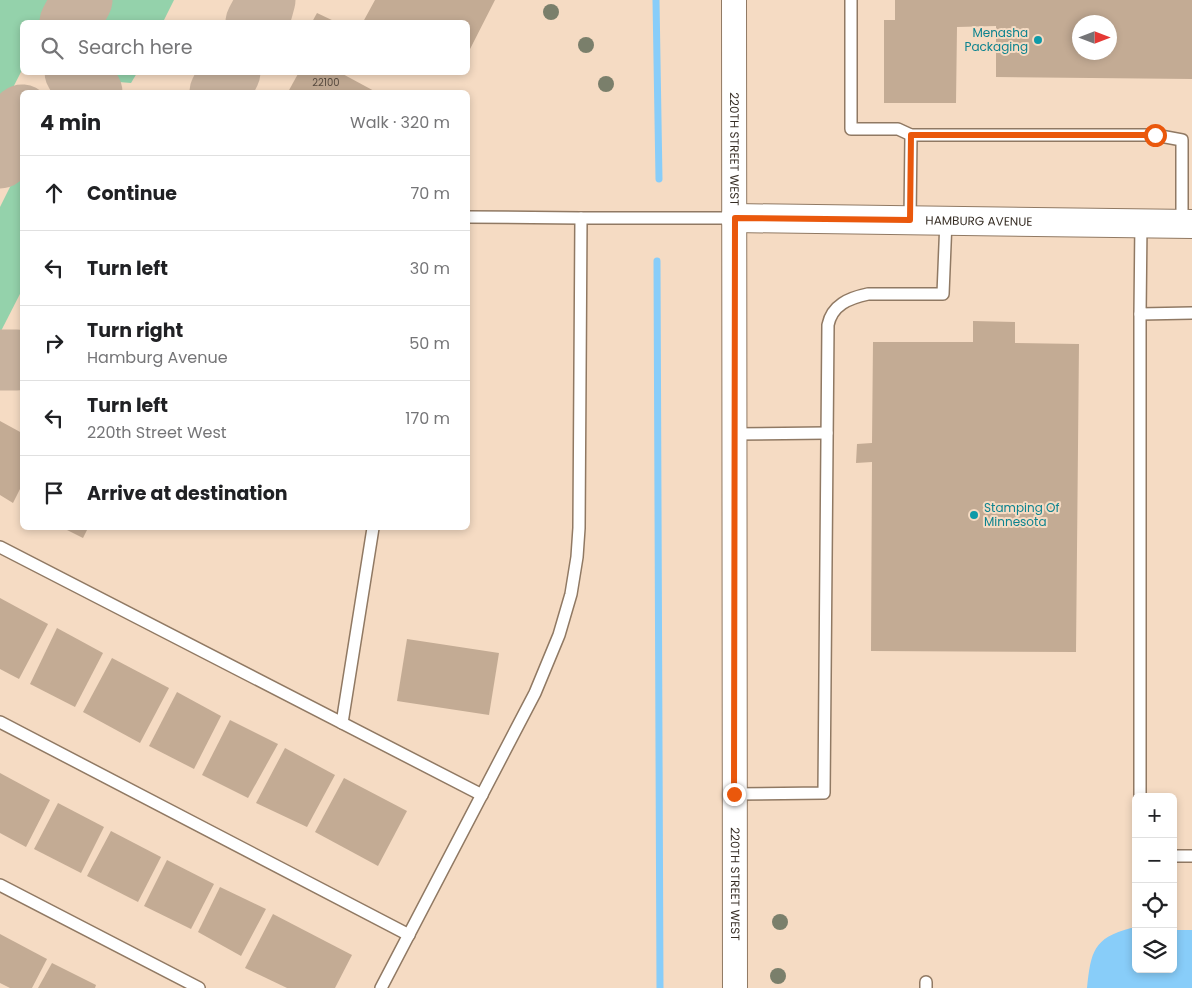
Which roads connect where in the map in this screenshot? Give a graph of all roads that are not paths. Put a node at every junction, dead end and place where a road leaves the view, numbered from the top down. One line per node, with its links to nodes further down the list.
1 (734, 0): 6 (street, 220TH STREET WEST)
2 (851, 0): 3 (lane)
3 (911, 135): 7 (lane); 10 (lane)
4 (470, 217): 5 (lane)
5 (581, 218): 6 (lane); 21 (lane)
6 (735, 218): 7 (street, HAMBURG AVENUE); 13 (street, 220TH STREET WEST)
7 (910, 220): 8 (street, HAMBURG AVENUE)
8 (946, 220): 9 (street, HAMBURG AVENUE); 14 (lane)
9 (1141, 223): 10 (street, HAMBURG AVENUE); 12 (lane)
10 (1187, 224)
11 (1192, 313): 12 (lane)
12 (1140, 314): 19 (lane)
13 (734, 434): 14 (lane); 20 (street, 220TH STREET WEST)
14 (827, 434): 20 (lane)
15 (373, 530): 18 (lane)
16 (0, 547): 18 (lane)
17 (0, 722): 25 (lane)
18 (342, 723): 21 (lane)
19 (1140, 793)
20 (734, 794): 28 (street, 220TH STREET WEST)
21 (482, 795): 25 (lane)
22 (1177, 856): 23 (lane)
23 (1192, 856)
24 (0, 885): 26 (lane)
25 (409, 935): 27 (lane)
26 (199, 988)
27 (381, 988)
28 (735, 988)

